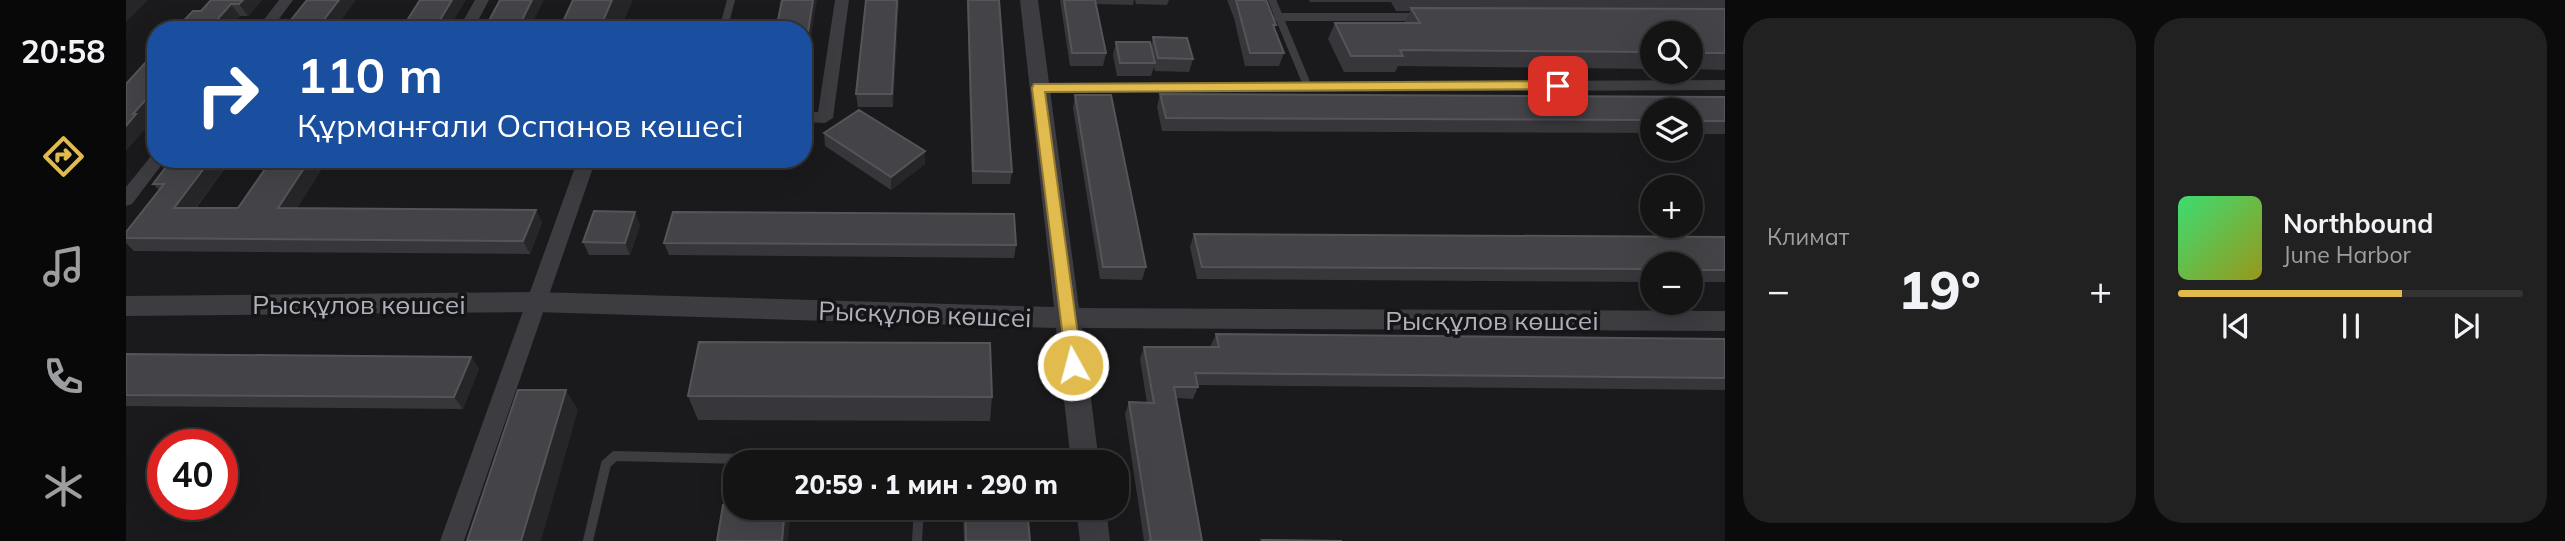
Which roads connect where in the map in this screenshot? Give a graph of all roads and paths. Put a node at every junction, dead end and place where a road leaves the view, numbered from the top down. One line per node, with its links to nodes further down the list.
1 (286, 0): 9 (street)
2 (482, 0): 10 (street)
3 (732, 0): 11 (lane)
4 (842, 0): 15 (street)
5 (1029, 0): 14 (street)
6 (1272, 0): 7 (lane)
7 (1278, 16): 8 (lane); 13 (lane)
8 (1432, 18)
9 (269, 21)
10 (470, 21)
11 (726, 21)
12 (1725, 85): 13 (street)
13 (1308, 87): 14 (street)
14 (1038, 88): 21 (street)
15 (812, 117)
16 (151, 168): 18 (street)
17 (584, 168): 19 (street)
18 (126, 200)
19 (535, 302): 20 (street, Рысқұлов көшсеі); 21 (street, Рысқұлов көшсеі); 27 (street)
20 (126, 306)
21 (1067, 318): 22 (street, Рысқұлов көшсеі); 23 (street)
22 (1725, 321)
23 (1084, 450)
24 (723, 459): 28 (lane)
25 (918, 520): 29 (lane)
26 (1092, 520): 30 (street)
27 (452, 541)
28 (588, 541)
29 (917, 541)
30 (1095, 541)

